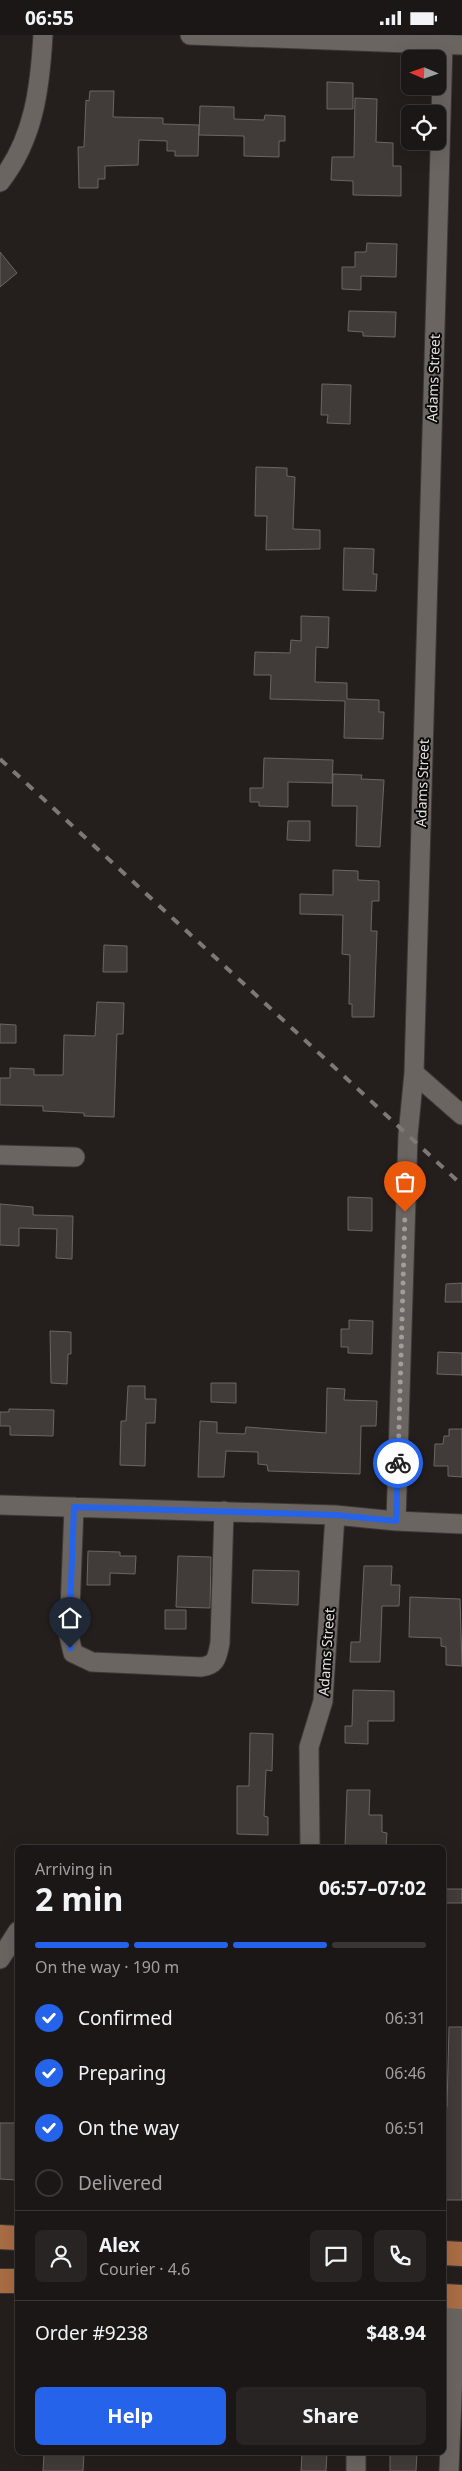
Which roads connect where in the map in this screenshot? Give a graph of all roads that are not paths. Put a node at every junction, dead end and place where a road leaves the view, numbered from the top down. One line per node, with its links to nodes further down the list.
1 (43, 35): 5 (street)
2 (190, 35): 3 (street)
3 (443, 44): 4 (street); 6 (street, Adams Street)
4 (462, 45)
5 (0, 182)
6 (414, 1073): 7 (street); 14 (street, Adams Street)
7 (462, 1115)
8 (0, 1155): 9 (street)
9 (75, 1157)
10 (0, 1505): 11 (street)
11 (74, 1507): 12 (street); 12 (street)
12 (224, 1511): 13 (street)
13 (336, 1515): 14 (street); 16 (street, Adams Street)
14 (396, 1521): 15 (street)
15 (462, 1524)
16 (310, 1845)
17 (15, 1936): 18 (street)
18 (0, 1959)
19 (0, 2237): 20 (main road)
20 (15, 2238)
21 (446, 2253): 22 (main road)
22 (462, 2254)
23 (0, 2281): 24 (main road)
24 (15, 2281)
25 (454, 2297): 26 (street)
26 (448, 2418): 29 (street)
27 (356, 2455): 28 (street)
28 (356, 2471)
29 (449, 2471)

